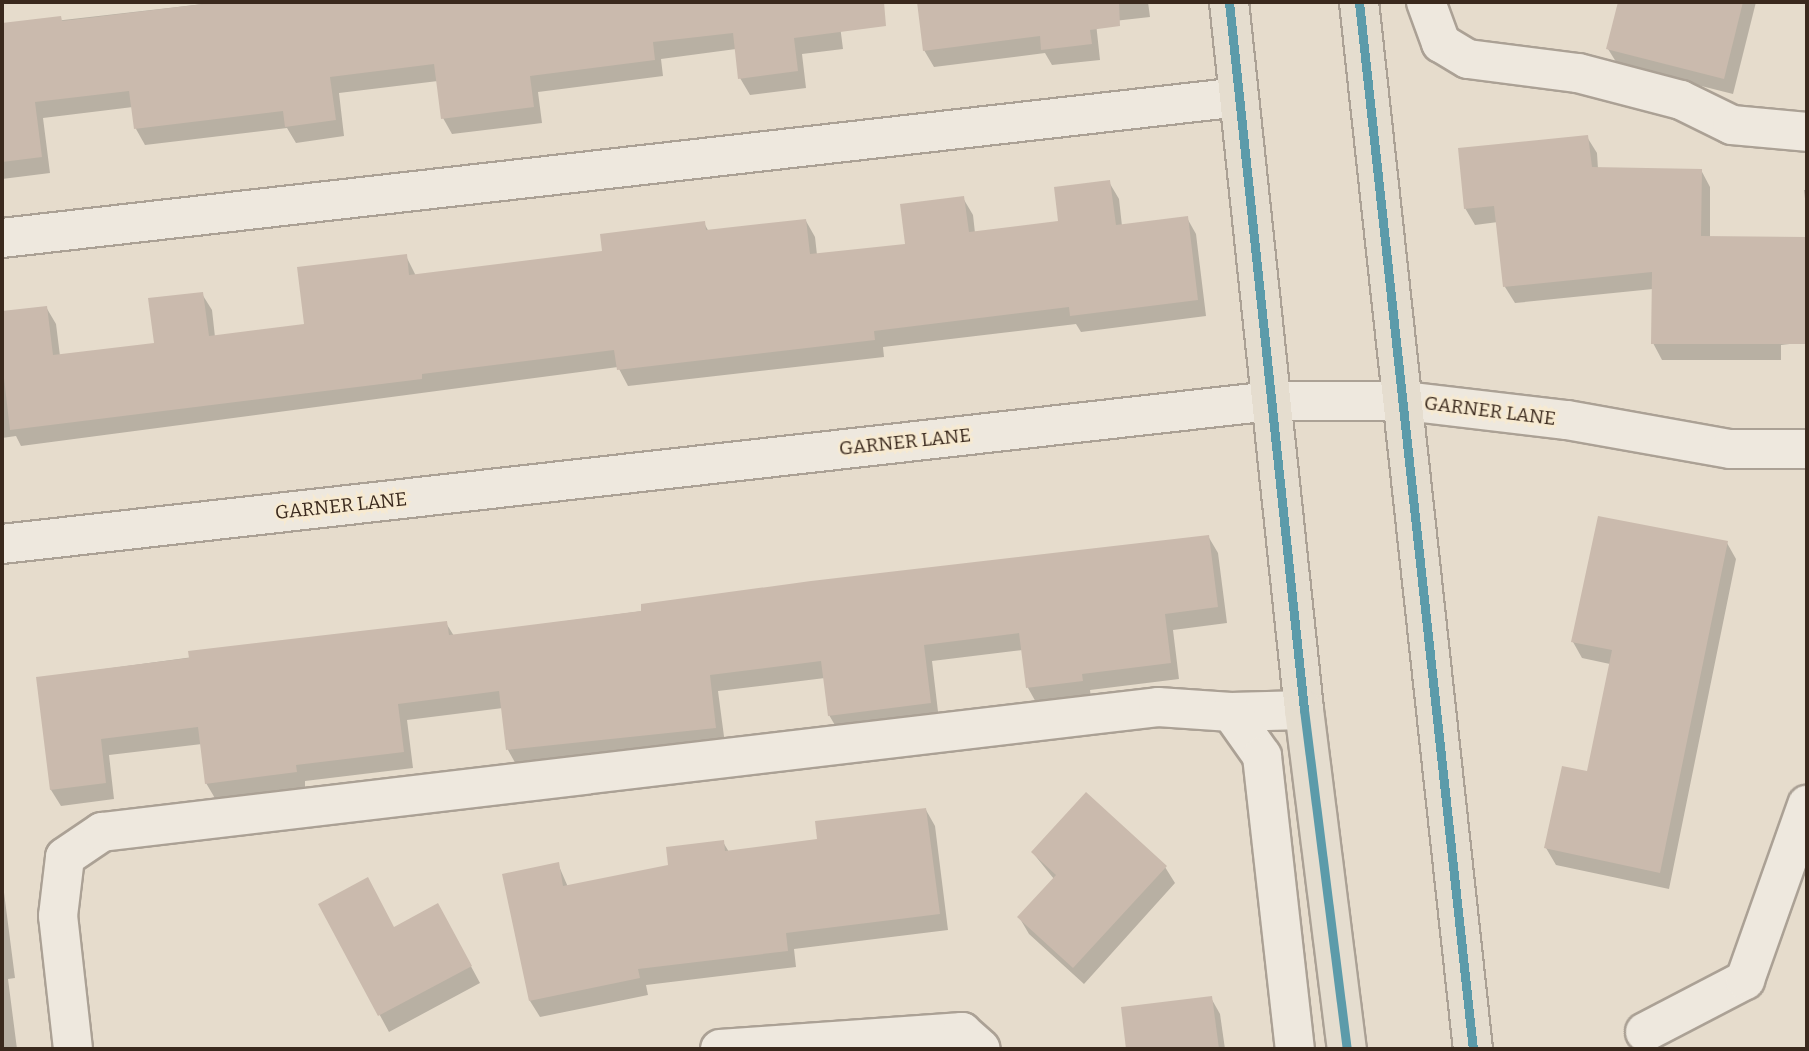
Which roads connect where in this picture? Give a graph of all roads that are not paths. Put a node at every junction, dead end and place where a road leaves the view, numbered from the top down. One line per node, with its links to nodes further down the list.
1 (1229, 2): 4 (main road)
2 (1359, 2): 8 (main road)
3 (1426, 2): 5 (street)
4 (1239, 97): 6 (street); 7 (main road)
5 (1807, 132)
6 (2, 238)
7 (1271, 401): 8 (street, GARNER LANE); 10 (street, GARNER LANE); 11 (main road)
8 (1405, 401): 9 (street, GARNER LANE); 20 (main road)
9 (1807, 449)
10 (2, 544)
11 (1304, 710): 12 (street); 19 (main road)
12 (1231, 712): 15 (street); 18 (street)
13 (1807, 805): 14 (street)
14 (1645, 1032)
15 (73, 1049)
16 (720, 1049): 17 (street)
17 (981, 1049)
18 (1295, 1049)
19 (1347, 1049)
20 (1473, 1049)

